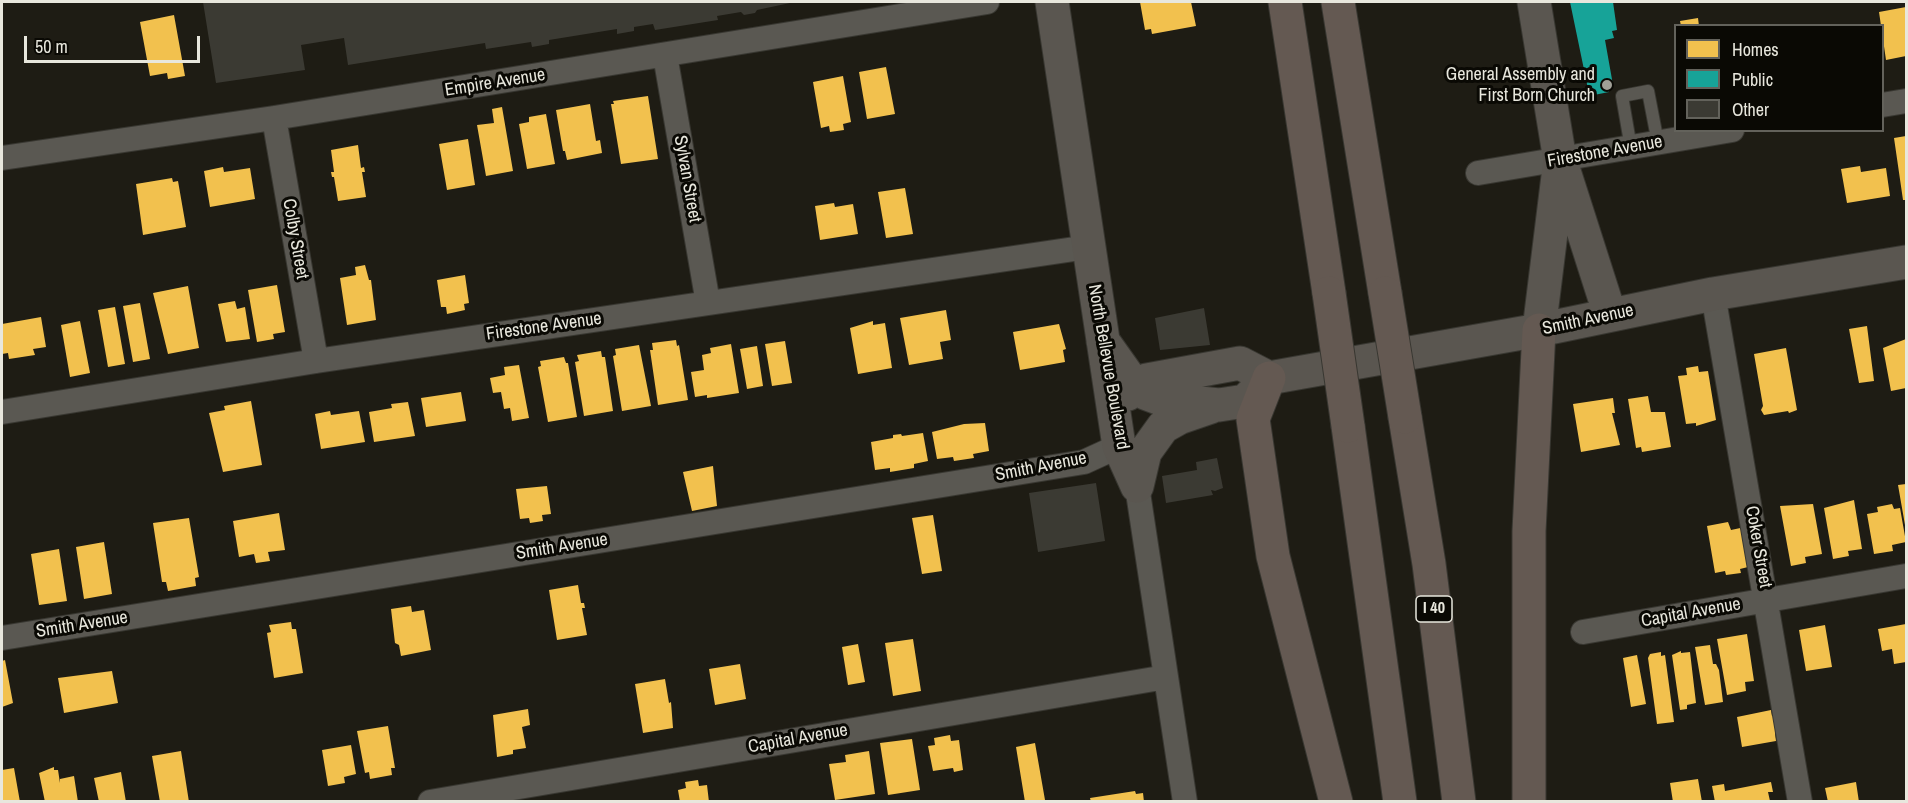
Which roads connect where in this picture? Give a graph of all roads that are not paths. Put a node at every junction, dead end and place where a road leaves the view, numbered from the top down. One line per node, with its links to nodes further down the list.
1 (987, 2): 6 (street, Empire Avenue)
2 (1052, 2): 16 (main road, North Bellevue Boulevard)
3 (1285, 2): 38 (highway, bridge)
4 (1338, 2): 39 (highway, I 40, bridge)
5 (1534, 2): 14 (main road)
6 (665, 56): 9 (street, Empire Avenue); 19 (street, Sylvan Street)
7 (1906, 101): 8 (street)
8 (1884, 105)
9 (274, 118): 13 (street, Empire Avenue); 23 (street, Colby Street)
10 (1721, 132): 11 (street, Firestone Avenue)
11 (1658, 143): 12 (street, Firestone Avenue); 12 (lane)
12 (1631, 148): 14 (street, Firestone Avenue)
13 (2, 158)
14 (1560, 160): 15 (street, Firestone Avenue); 20 (main road); 21 (main road)
15 (1478, 173)
16 (1088, 247): 19 (street, Firestone Avenue); 22 (main road, North Bellevue Boulevard)
17 (1906, 262): 18 (main road, Smith Avenue)
18 (1713, 294): 20 (main road, Smith Avenue); 31 (street, Coker Street)
19 (708, 303): 23 (street, Firestone Avenue)
20 (1610, 315): 21 (main road, Smith Avenue)
21 (1539, 330): 24 (main road, Smith Avenue); 40 (highway)
22 (1103, 341): 25 (main road); 28 (main road, North Bellevue Boulevard)
23 (316, 361): 27 (street, Firestone Avenue)
24 (1269, 378): 25 (main road); 26 (main road); 37 (highway)
25 (1135, 386): 26 (main road); 28 (main road)
26 (1219, 405): 29 (main road)
27 (2, 412)
28 (1117, 435): 29 (main road, North Bellevue Boulevard); 33 (street, Smith Avenue)
29 (1137, 486): 34 (street, North Bellevue Boulevard)
30 (1906, 576): 31 (street, Capital Avenue)
31 (1767, 599): 32 (street, Capital Avenue); 41 (street, Coker Street)
32 (1583, 632)
33 (2, 638)
34 (1166, 677): 35 (street, Capital Avenue); 36 (street, North Bellevue Boulevard)
35 (430, 801)
36 (1185, 801)
37 (1336, 801)
38 (1400, 801)
39 (1459, 801)
40 (1529, 801)
41 (1800, 801)

